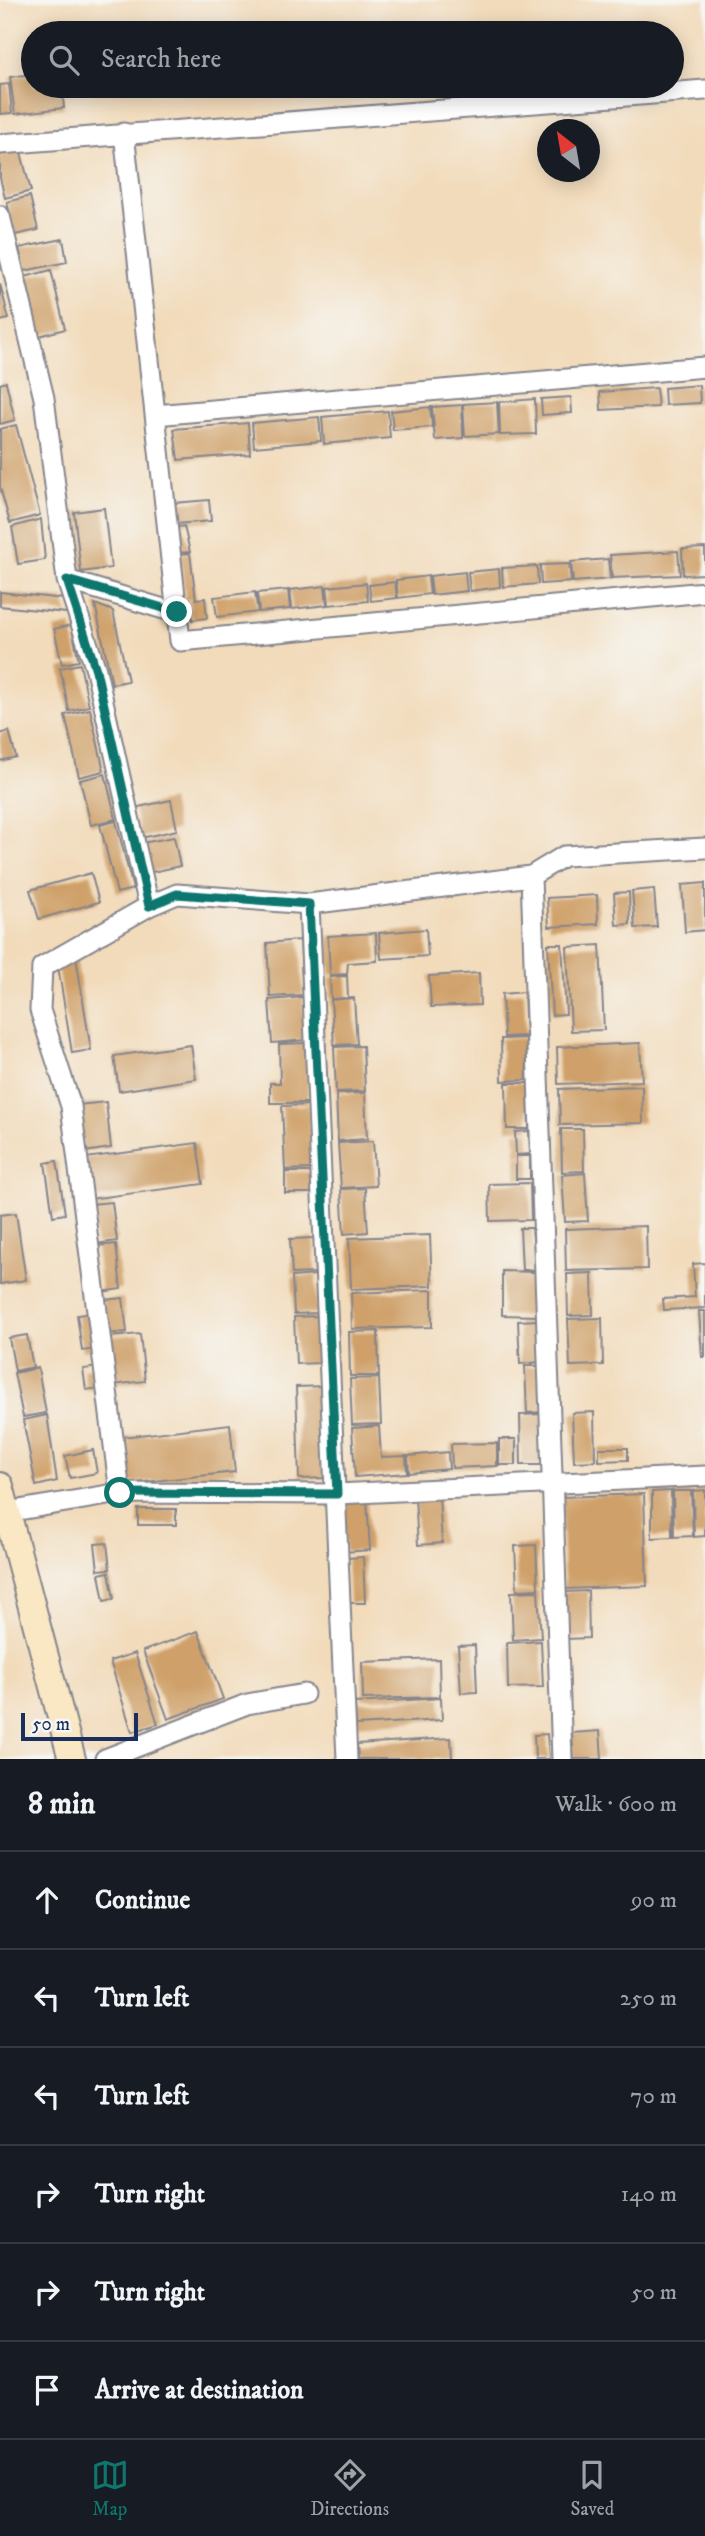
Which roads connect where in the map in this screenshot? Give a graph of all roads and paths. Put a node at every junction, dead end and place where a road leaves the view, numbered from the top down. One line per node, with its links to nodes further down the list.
1 (705, 90): 2 (street)
2 (684, 92)
3 (597, 98): 4 (street)
4 (124, 133): 5 (street); 8 (street)
5 (0, 144)
6 (0, 216): 9 (street)
7 (705, 368): 8 (street)
8 (155, 415): 11 (street)
9 (67, 580): 11 (street); 15 (street)
10 (705, 592): 11 (street)
11 (177, 612)
12 (705, 848): 13 (street)
13 (531, 876): 14 (street); 17 (street)
14 (309, 904): 15 (street); 20 (street)
15 (149, 906): 19 (street)
16 (705, 1476): 17 (street)
17 (554, 1484): 20 (street); 26 (street)
18 (0, 1486): 21 (main road)
19 (120, 1493): 20 (street); 21 (street)
20 (337, 1494): 25 (street)
21 (7, 1512): 23 (main road)
22 (304, 1694): 24 (street)
23 (72, 1759)
24 (105, 1759)
25 (347, 1759)
26 (562, 1759)

